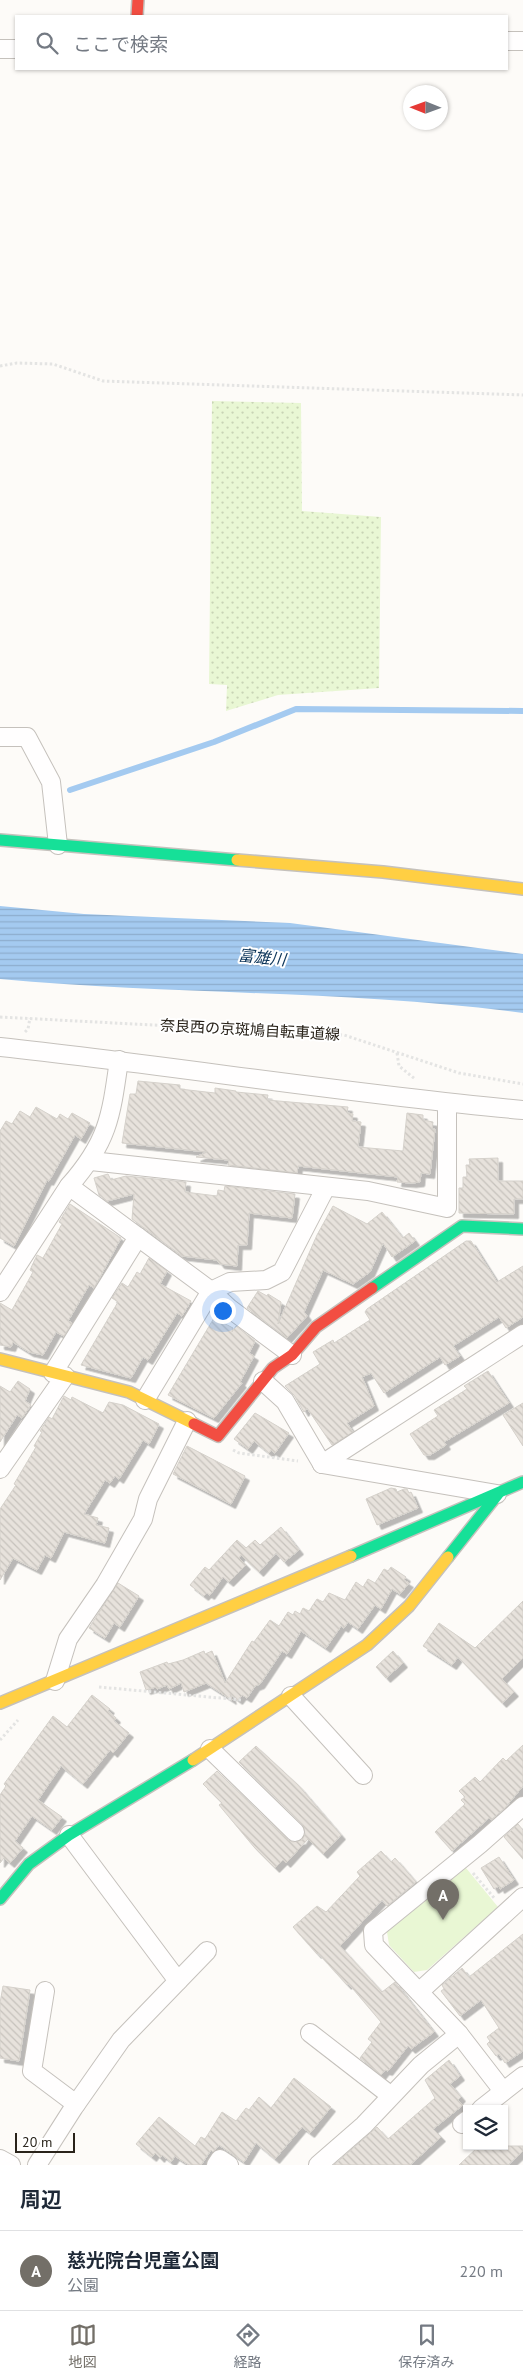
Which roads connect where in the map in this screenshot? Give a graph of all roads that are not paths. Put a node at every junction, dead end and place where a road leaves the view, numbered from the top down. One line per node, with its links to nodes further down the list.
1 (138, 0): 2 (street)
2 (137, 15)
3 (508, 41): 4 (street)
4 (523, 41)
5 (0, 49): 6 (street)
6 (15, 49)
7 (0, 737): 9 (street)
8 (0, 840): 9 (street)
9 (58, 845): 10 (street)
10 (523, 889)
11 (0, 1046): 12 (street)
12 (119, 1060): 13 (street); 15 (street)
13 (447, 1103): 14 (street); 17 (street)
14 (523, 1110)
15 (91, 1161): 16 (street); 17 (street)
16 (69, 1186): 19 (street); 20 (street)
17 (326, 1187): 21 (street)
18 (523, 1229): 23 (street)
19 (138, 1237): 21 (street); 25 (street)
20 (1, 1289)
21 (211, 1291): 23 (street); 27 (street)
22 (523, 1334): 29 (street)
23 (292, 1355): 26 (street)
24 (0, 1360): 25 (street)
25 (59, 1375): 27 (street); 30 (street)
26 (263, 1381): 28 (street); 29 (street)
27 (145, 1400): 28 (street)
28 (187, 1421): 33 (street)
29 (322, 1464): 32 (street)
30 (0, 1469)
31 (523, 1482): 32 (street)
32 (498, 1494): 33 (street); 34 (street)
33 (55, 1680): 35 (street)
34 (285, 1700): 36 (street); 37 (street)
35 (0, 1703)
36 (210, 1749): 39 (street); 40 (street)
37 (363, 1775)
38 (523, 1806): 46 (street)
39 (296, 1832)
40 (69, 1835): 42 (street); 44 (street)
41 (523, 1897): 46 (street)
42 (0, 1899)
43 (207, 1951): 44 (street)
44 (178, 1981): 52 (street)
45 (45, 1991): 52 (street)
46 (419, 1992): 48 (street)
47 (310, 2033): 51 (street)
48 (459, 2034): 50 (street); 51 (street)
49 (523, 2076): 50 (street)
50 (503, 2091): 53 (street)
51 (390, 2095): 59 (street)
52 (76, 2104): 56 (street)
53 (486, 2105)
54 (0, 2159): 55 (street)
55 (11, 2165)
56 (37, 2165)
57 (216, 2165): 58 (street)
58 (228, 2165)
59 (318, 2165)

